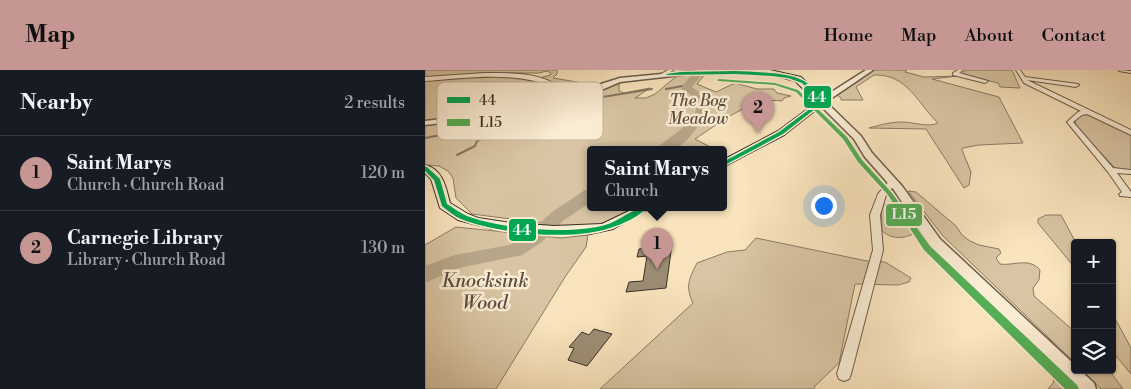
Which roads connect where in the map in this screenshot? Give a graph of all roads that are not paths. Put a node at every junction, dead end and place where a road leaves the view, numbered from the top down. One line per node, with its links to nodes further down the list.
1 (671, 70): 9 (street)
2 (721, 70): 3 (main road); 9 (street)
3 (763, 70): 16 (main road)
4 (870, 70): 16 (street)
5 (961, 70): 12 (street)
6 (1018, 70): 10 (street)
7 (1121, 70): 8 (street)
8 (1131, 72)
9 (663, 75): 14 (street)
10 (1021, 78): 15 (street); 17 (street)
11 (425, 79): 13 (street)
12 (985, 81)
13 (545, 82)
14 (603, 85)
15 (1076, 85)
16 (822, 102): 19 (main road); 23 (street)
17 (1089, 112): 18 (street); 21 (street)
18 (1131, 133)
19 (727, 162)
20 (425, 168): 25 (main road)
21 (1111, 170): 22 (street); 24 (street)
22 (1131, 172)
23 (893, 182): 26 (street); 27 (street)
24 (1123, 194)
25 (638, 211)
26 (844, 374)
27 (1087, 389)

